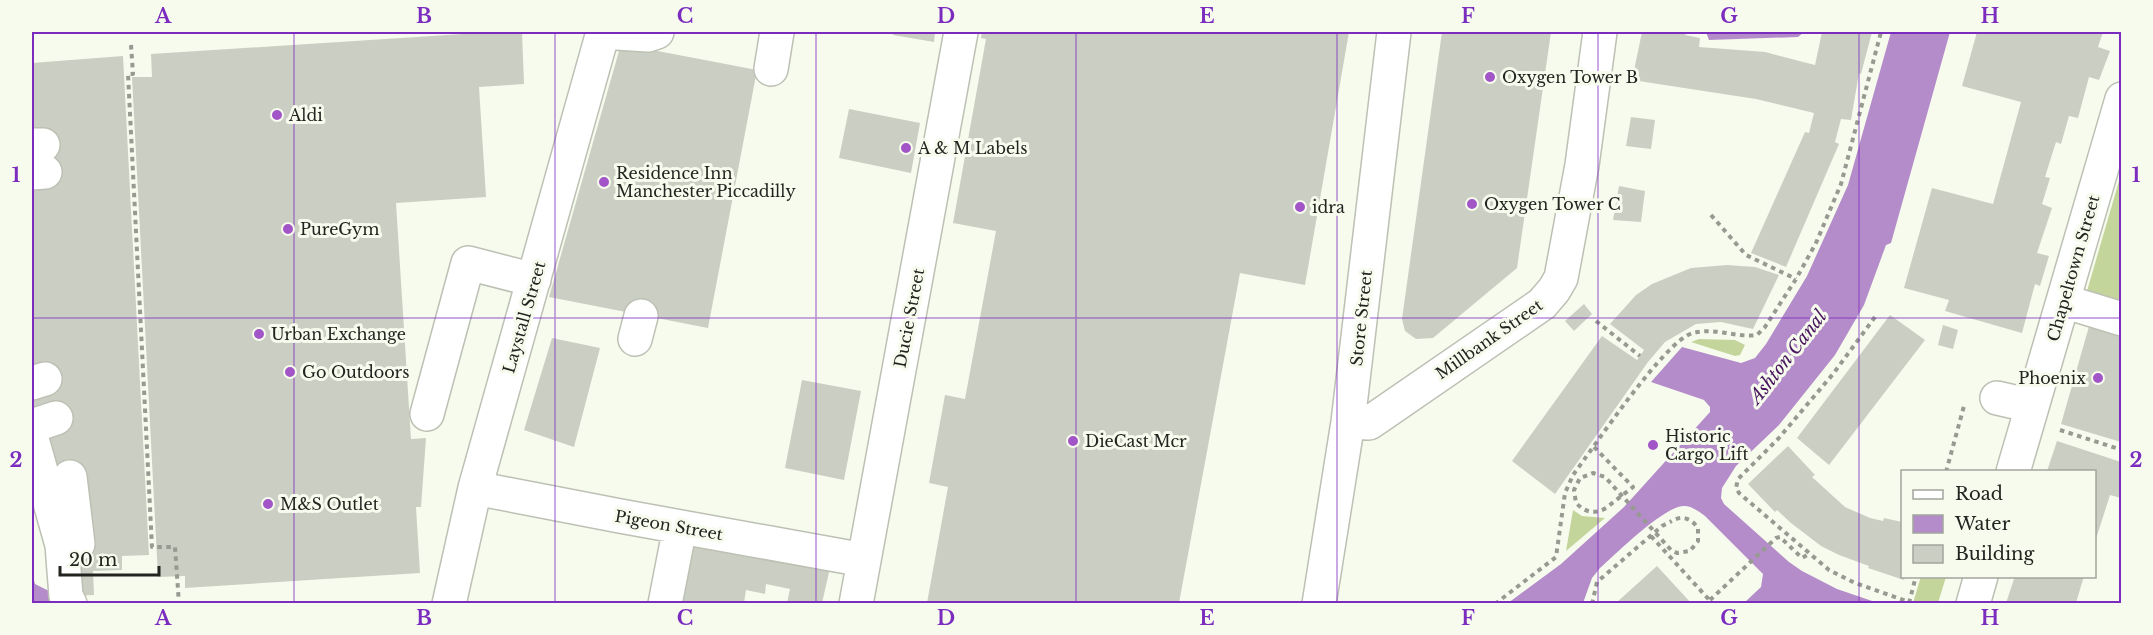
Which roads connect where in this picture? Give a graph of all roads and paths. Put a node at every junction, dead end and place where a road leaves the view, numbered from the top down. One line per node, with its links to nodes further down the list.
1 (602, 32): 2 (street); 13 (street, Laystall Street)
2 (657, 32)
3 (777, 32): 9 (street)
4 (961, 32): 35 (street, Ducie Street)
5 (1394, 32): 24 (street, Store Street)
6 (1600, 32): 24 (street, Millbank Street)
7 (1881, 32): 12 (path)
8 (131, 45): 41 (path)
9 (771, 69)
10 (2121, 99): 14 (street, Chapeltown Street)
11 (1711, 215): 12 (path)
12 (1796, 279): 20 (path)
13 (534, 280): 23 (street); 31 (street, Laystall Street)
14 (2063, 301): 16 (street); 22 (street, Chapeltown Street)
15 (1875, 317): 34 (path)
16 (2121, 319)
17 (1596, 321): 18 (path)
18 (1640, 356)
19 (1648, 362): 20 (path)
20 (1653, 367): 26 (path)
21 (1982, 397): 22 (street); 28 (path)
22 (2030, 413): 27 (path); 29 (street, Chapeltown Street)
23 (427, 414)
24 (1348, 422): 45 (street, Store Street)
25 (32, 439): 39 (street)
26 (1594, 447): 33 (path, bridge); 46 (path)
27 (2121, 450)
28 (1946, 470)
29 (2013, 470)
30 (70, 477): 40 (street)
31 (475, 488): 32 (street, Pigeon Street); 42 (street, Laystall Street)
32 (680, 527): 35 (street, Pigeon Street); 43 (street)
33 (1651, 536): 38 (path); 47 (path)
34 (1809, 554): 38 (path); 48 (path)
35 (864, 560): 44 (street, Ducie Street)
36 (1915, 578): 48 (path)
37 (1980, 578): 49 (street)
38 (1712, 602)
39 (70, 603)
40 (83, 603)
41 (179, 603)
42 (449, 603)
43 (664, 603)
44 (856, 603)
45 (1319, 603)
46 (1495, 603)
47 (1592, 603)
48 (1909, 603)
49 (1973, 603)

